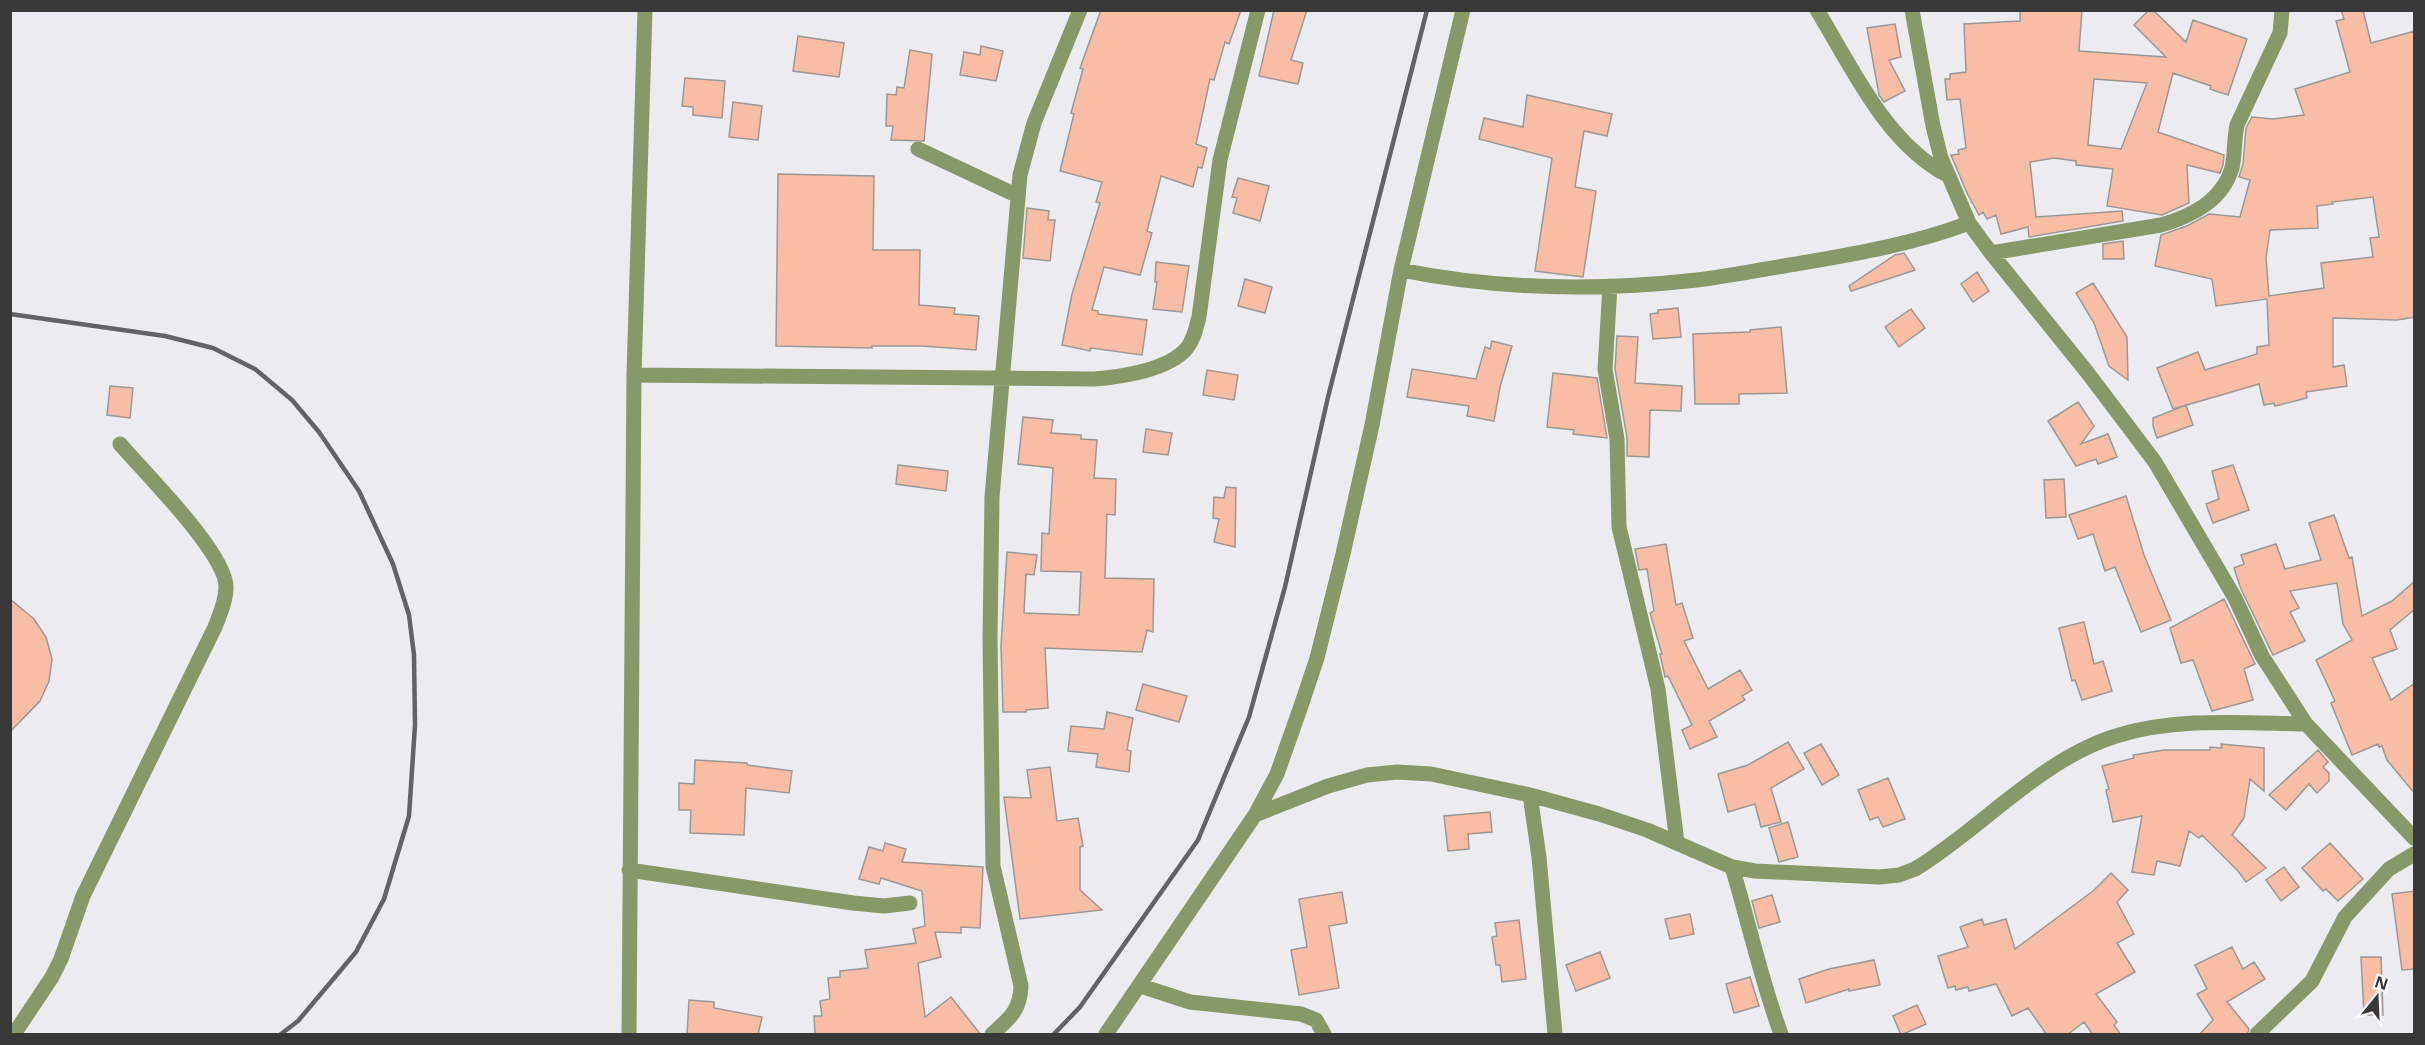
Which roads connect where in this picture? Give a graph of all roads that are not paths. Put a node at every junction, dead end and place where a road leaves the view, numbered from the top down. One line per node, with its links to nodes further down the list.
1 (645, 10): 15 (street)
2 (1080, 10): 10 (street)
3 (1258, 10): 16 (street)
4 (1463, 10): 13 (street)
5 (1817, 10): 9 (street)
6 (1912, 10): 9 (street)
7 (2282, 10): 12 (street)
8 (918, 149): 10 (street)
9 (1947, 175): 11 (street)
10 (1016, 195): 16 (street)
11 (1969, 223): 12 (street); 14 (street)
12 (1991, 253): 18 (street)
13 (1401, 270): 14 (street); 20 (street)
14 (1610, 286): 22 (street)
15 (634, 375): 16 (street); 25 (street)
16 (1001, 379): 30 (street)
17 (120, 444): 28 (street)
18 (2306, 724): 21 (street); 24 (street)
19 (1530, 795): 20 (street); 22 (street); 33 (street)
20 (1255, 815): 27 (street)
21 (2415, 838)
22 (1677, 843): 24 (street)
23 (2415, 854): 35 (street)
24 (1732, 867): 34 (street)
25 (629, 870): 26 (street); 29 (street)
26 (910, 903)
27 (1141, 986): 31 (street); 32 (street)
28 (14, 1035)
29 (628, 1035)
30 (992, 1035)
31 (1106, 1035)
32 (1324, 1035)
33 (1555, 1035)
34 (1781, 1035)
35 (2257, 1035)

